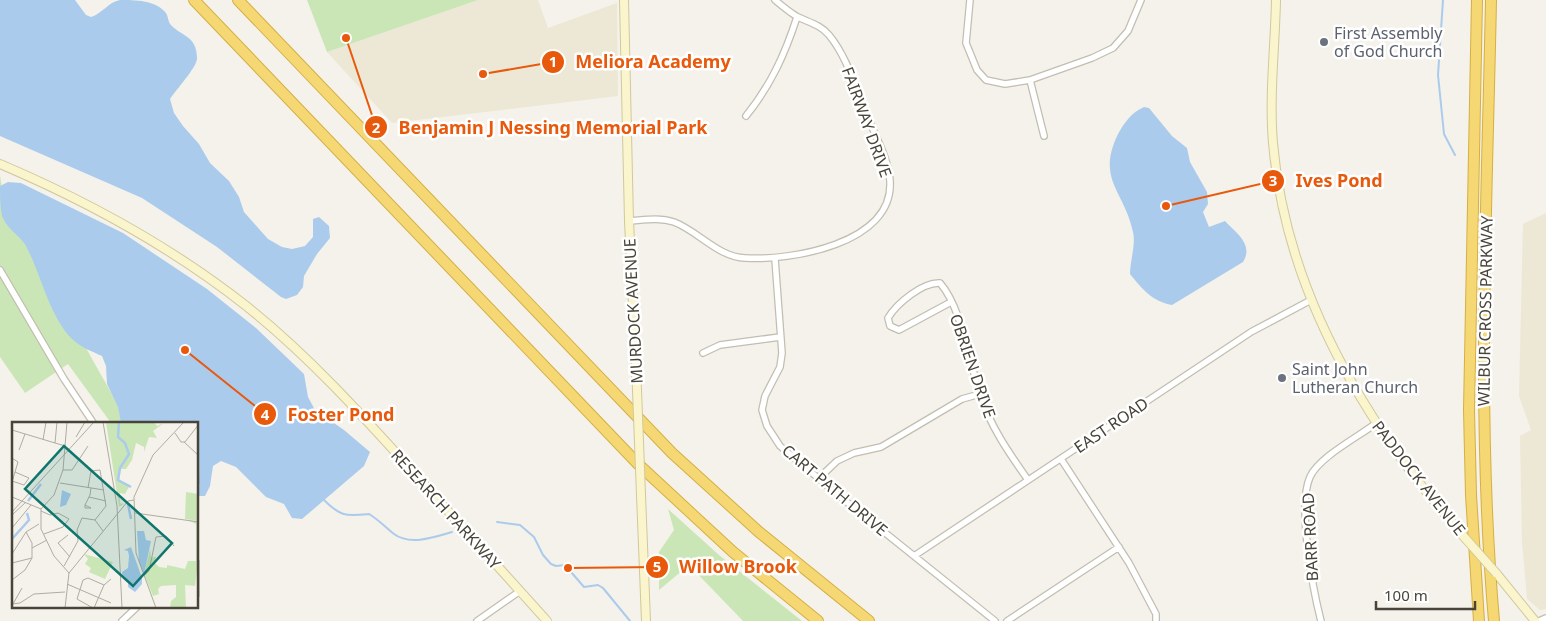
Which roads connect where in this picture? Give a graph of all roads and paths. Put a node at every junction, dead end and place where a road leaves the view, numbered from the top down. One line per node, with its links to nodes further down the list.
1 (194, 0): 37 (highway)
2 (238, 0): 38 (highway)
3 (624, 0): 15 (main road, MURDOCK AVENUE)
4 (775, 0): 10 (street, FAIRWAY DRIVE)
5 (970, 0): 11 (street)
6 (1141, 0): 11 (street)
7 (1276, 0): 18 (main road, PADDOCK AVENUE)
8 (1477, 0): 43 (highway, WILBUR CROSS PARKWAY)
9 (1491, 0): 44 (highway, WILBUR CROSS PARKWAY)
10 (797, 16): 12 (street); 16 (street, FAIRWAY DRIVE)
11 (1030, 80): 13 (street)
12 (746, 116)
13 (1044, 136)
14 (0, 164): 30 (main road, RESEARCH PARKWAY)
15 (629, 221): 16 (street, FAIRWAY DRIVE); 36 (main road, MURDOCK AVENUE, bridge)
16 (774, 258): 20 (street, CART PATH DRIVE)
17 (0, 270): 23 (street)
18 (1311, 300): 24 (main road, PADDOCK AVENUE); 25 (street, EAST ROAD)
19 (951, 302): 19 (street, OBRIEN DRIVE); 22 (street, OBRIEN DRIVE)
20 (780, 337): 21 (street); 26 (street, CART PATH DRIVE)
21 (703, 353)
22 (980, 394): 26 (street); 27 (street, OBRIEN DRIVE)
23 (93, 422)
24 (1375, 424): 42 (street, BARR ROAD); 45 (main road, PADDOCK AVENUE, bridge)
25 (1060, 459): 27 (street, EAST ROAD); 28 (street)
26 (818, 479): 29 (street, CART PATH DRIVE)
27 (1028, 480): 29 (street, EAST ROAD)
28 (1118, 547): 40 (street); 41 (street)
29 (914, 556): 39 (street, CART PATH DRIVE)
30 (520, 591): 34 (street); 35 (main road, RESEARCH PARKWAY)
31 (136, 608): 33 (street)
32 (1546, 618): 45 (street)
33 (122, 621)
34 (476, 621)
35 (547, 621)
36 (646, 621)
37 (818, 621)
38 (869, 621)
39 (995, 621)
40 (1007, 621)
41 (1156, 621)
42 (1321, 621)
43 (1479, 621)
44 (1494, 621)
45 (1537, 621)

